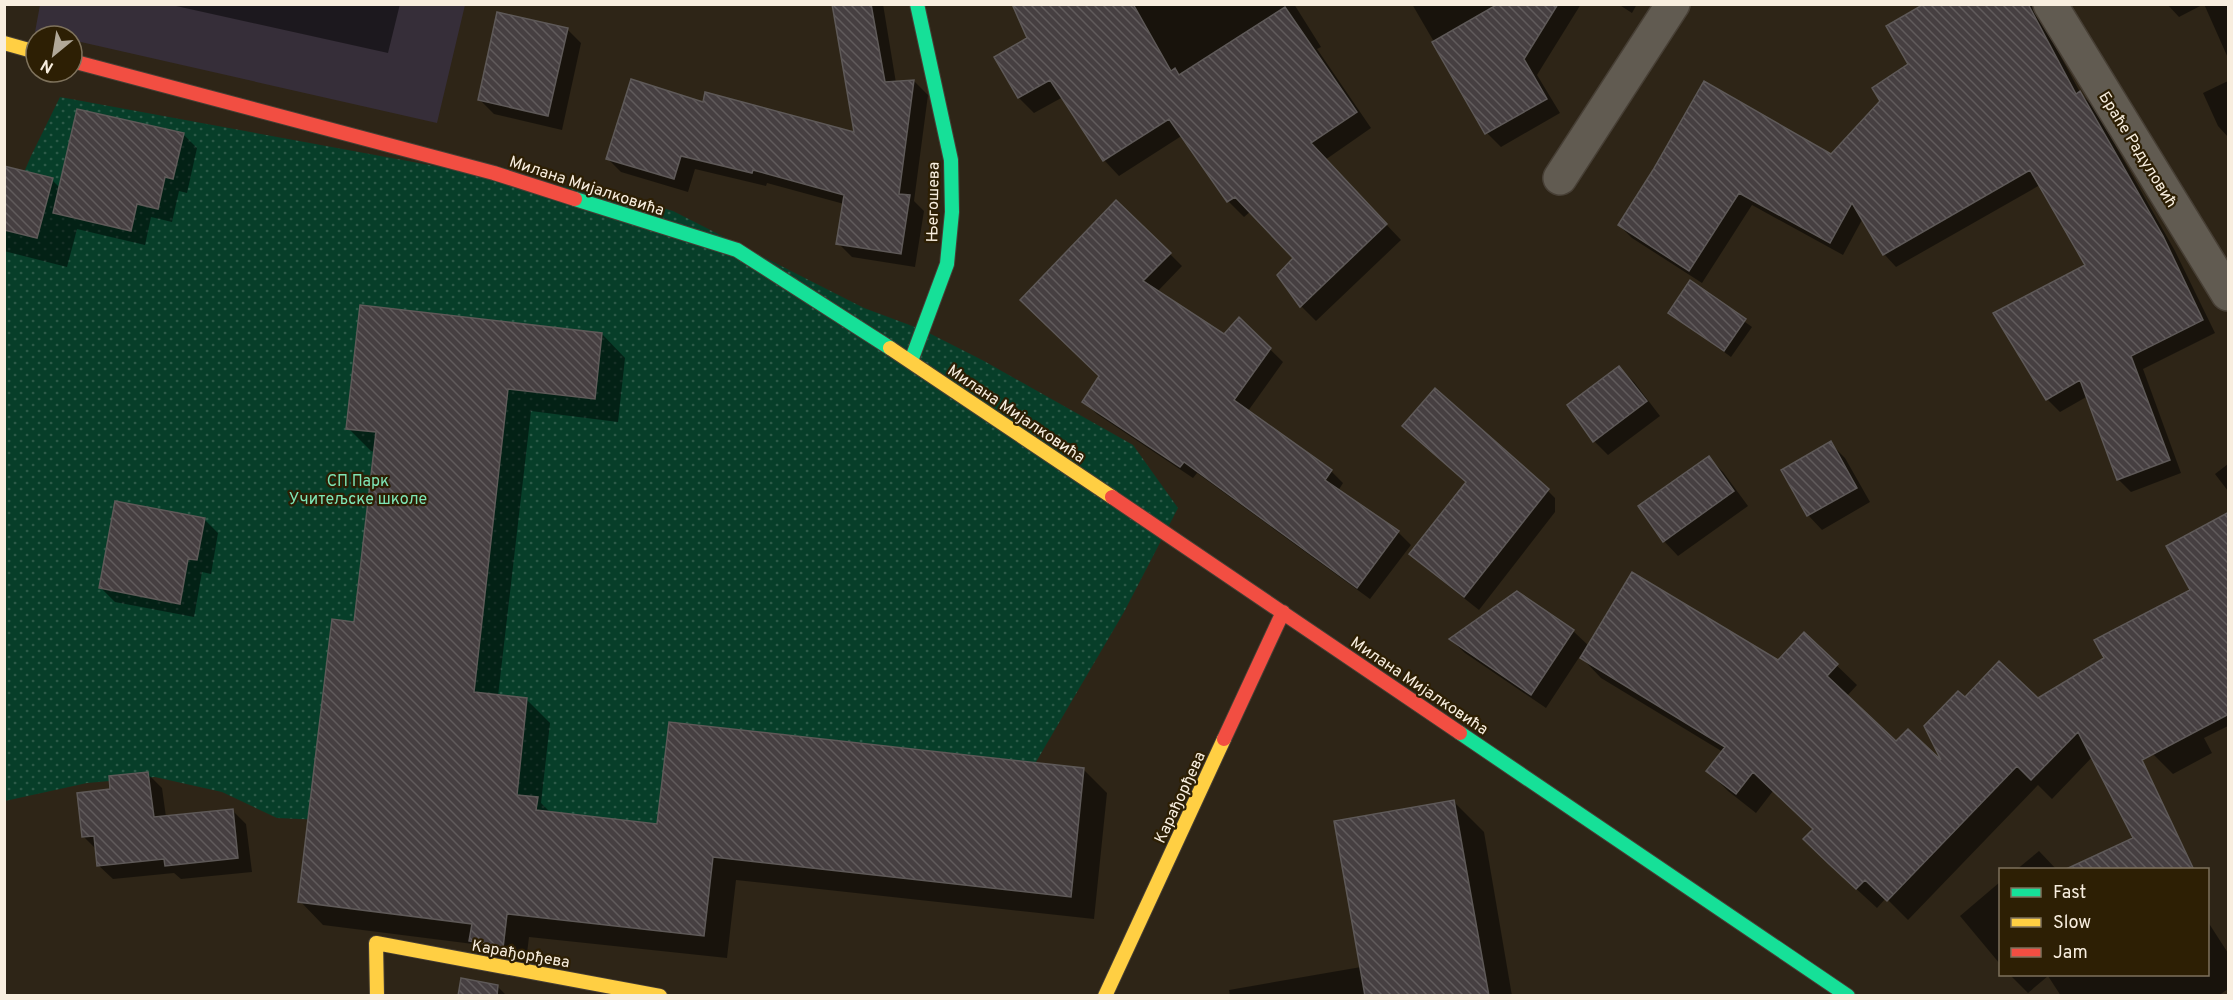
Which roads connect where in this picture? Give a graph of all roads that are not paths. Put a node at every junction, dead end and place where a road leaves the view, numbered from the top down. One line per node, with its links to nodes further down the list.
1 (917, 4): 9 (street, Његошева)
2 (1673, 4): 7 (street)
3 (2050, 4): 8 (street, Браће Радуловић)
4 (4, 44): 5 (street)
5 (24, 49)
6 (84, 64): 9 (street, Милана Мијалковића)
7 (1560, 178)
8 (2229, 294)
9 (911, 361): 10 (street, Милана Мијалковића)
10 (1283, 612): 13 (street, Карађорђева); 14 (street, Милана Мијалковића)
11 (377, 996): 12 (street, Карађорђева)
12 (660, 996)
13 (1105, 996)
14 (1848, 996)

